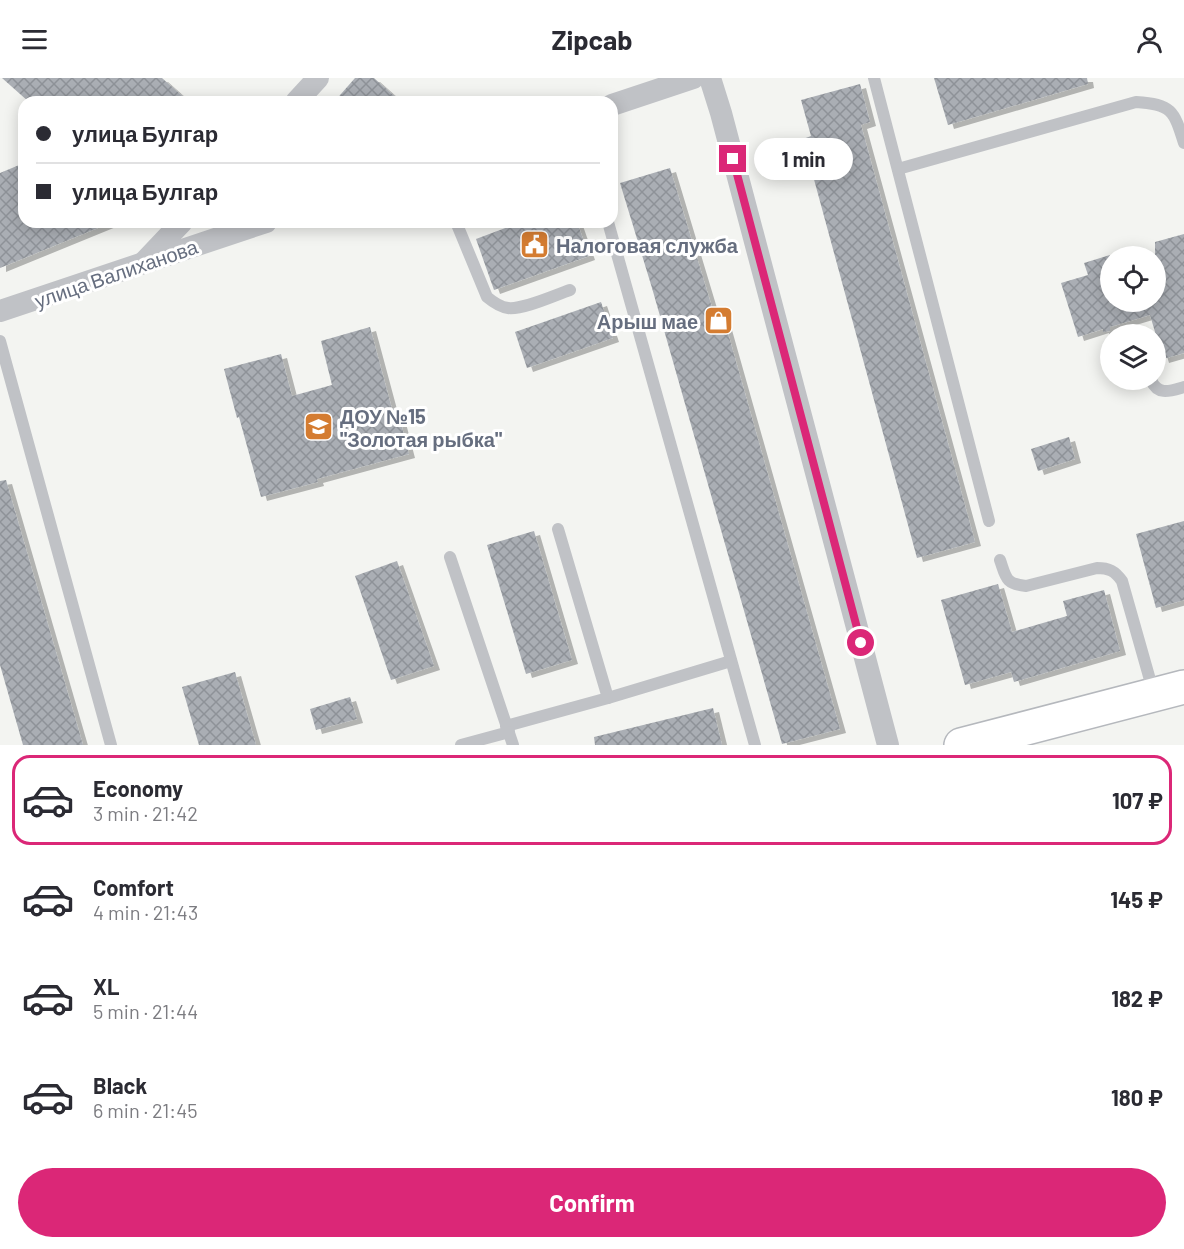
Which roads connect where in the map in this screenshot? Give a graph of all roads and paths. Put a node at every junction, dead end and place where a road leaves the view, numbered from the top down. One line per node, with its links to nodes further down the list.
1 (318, 78): 5 (street)
2 (693, 78): 6 (street)
3 (710, 78): 31 (street)
4 (874, 78): 8 (lane)
5 (302, 96)
6 (618, 103)
7 (1184, 143): 8 (lane)
8 (898, 169): 19 (lane)
9 (176, 228): 13 (street)
10 (248, 228): 13 (street, улица Валиханова)
11 (458, 228): 14 (lane)
12 (610, 228): 23 (lane)
13 (142, 264): 15 (street, улица Валиханова)
14 (570, 290)
15 (0, 312)
16 (0, 341): 27 (lane)
17 (1184, 387): 18 (lane)
18 (1161, 390)
19 (989, 520)
20 (558, 529): 25 (lane)
21 (450, 558): 26 (lane)
22 (1000, 560): 24 (lane)
23 (731, 661): 25 (lane); 30 (lane)
24 (1169, 690): 32 (main road)
25 (608, 698): 26 (lane)
26 (508, 729): 28 (lane); 29 (lane)
27 (111, 745)
28 (461, 745)
29 (513, 745)
30 (755, 745)
31 (888, 745)
32 (961, 745)

